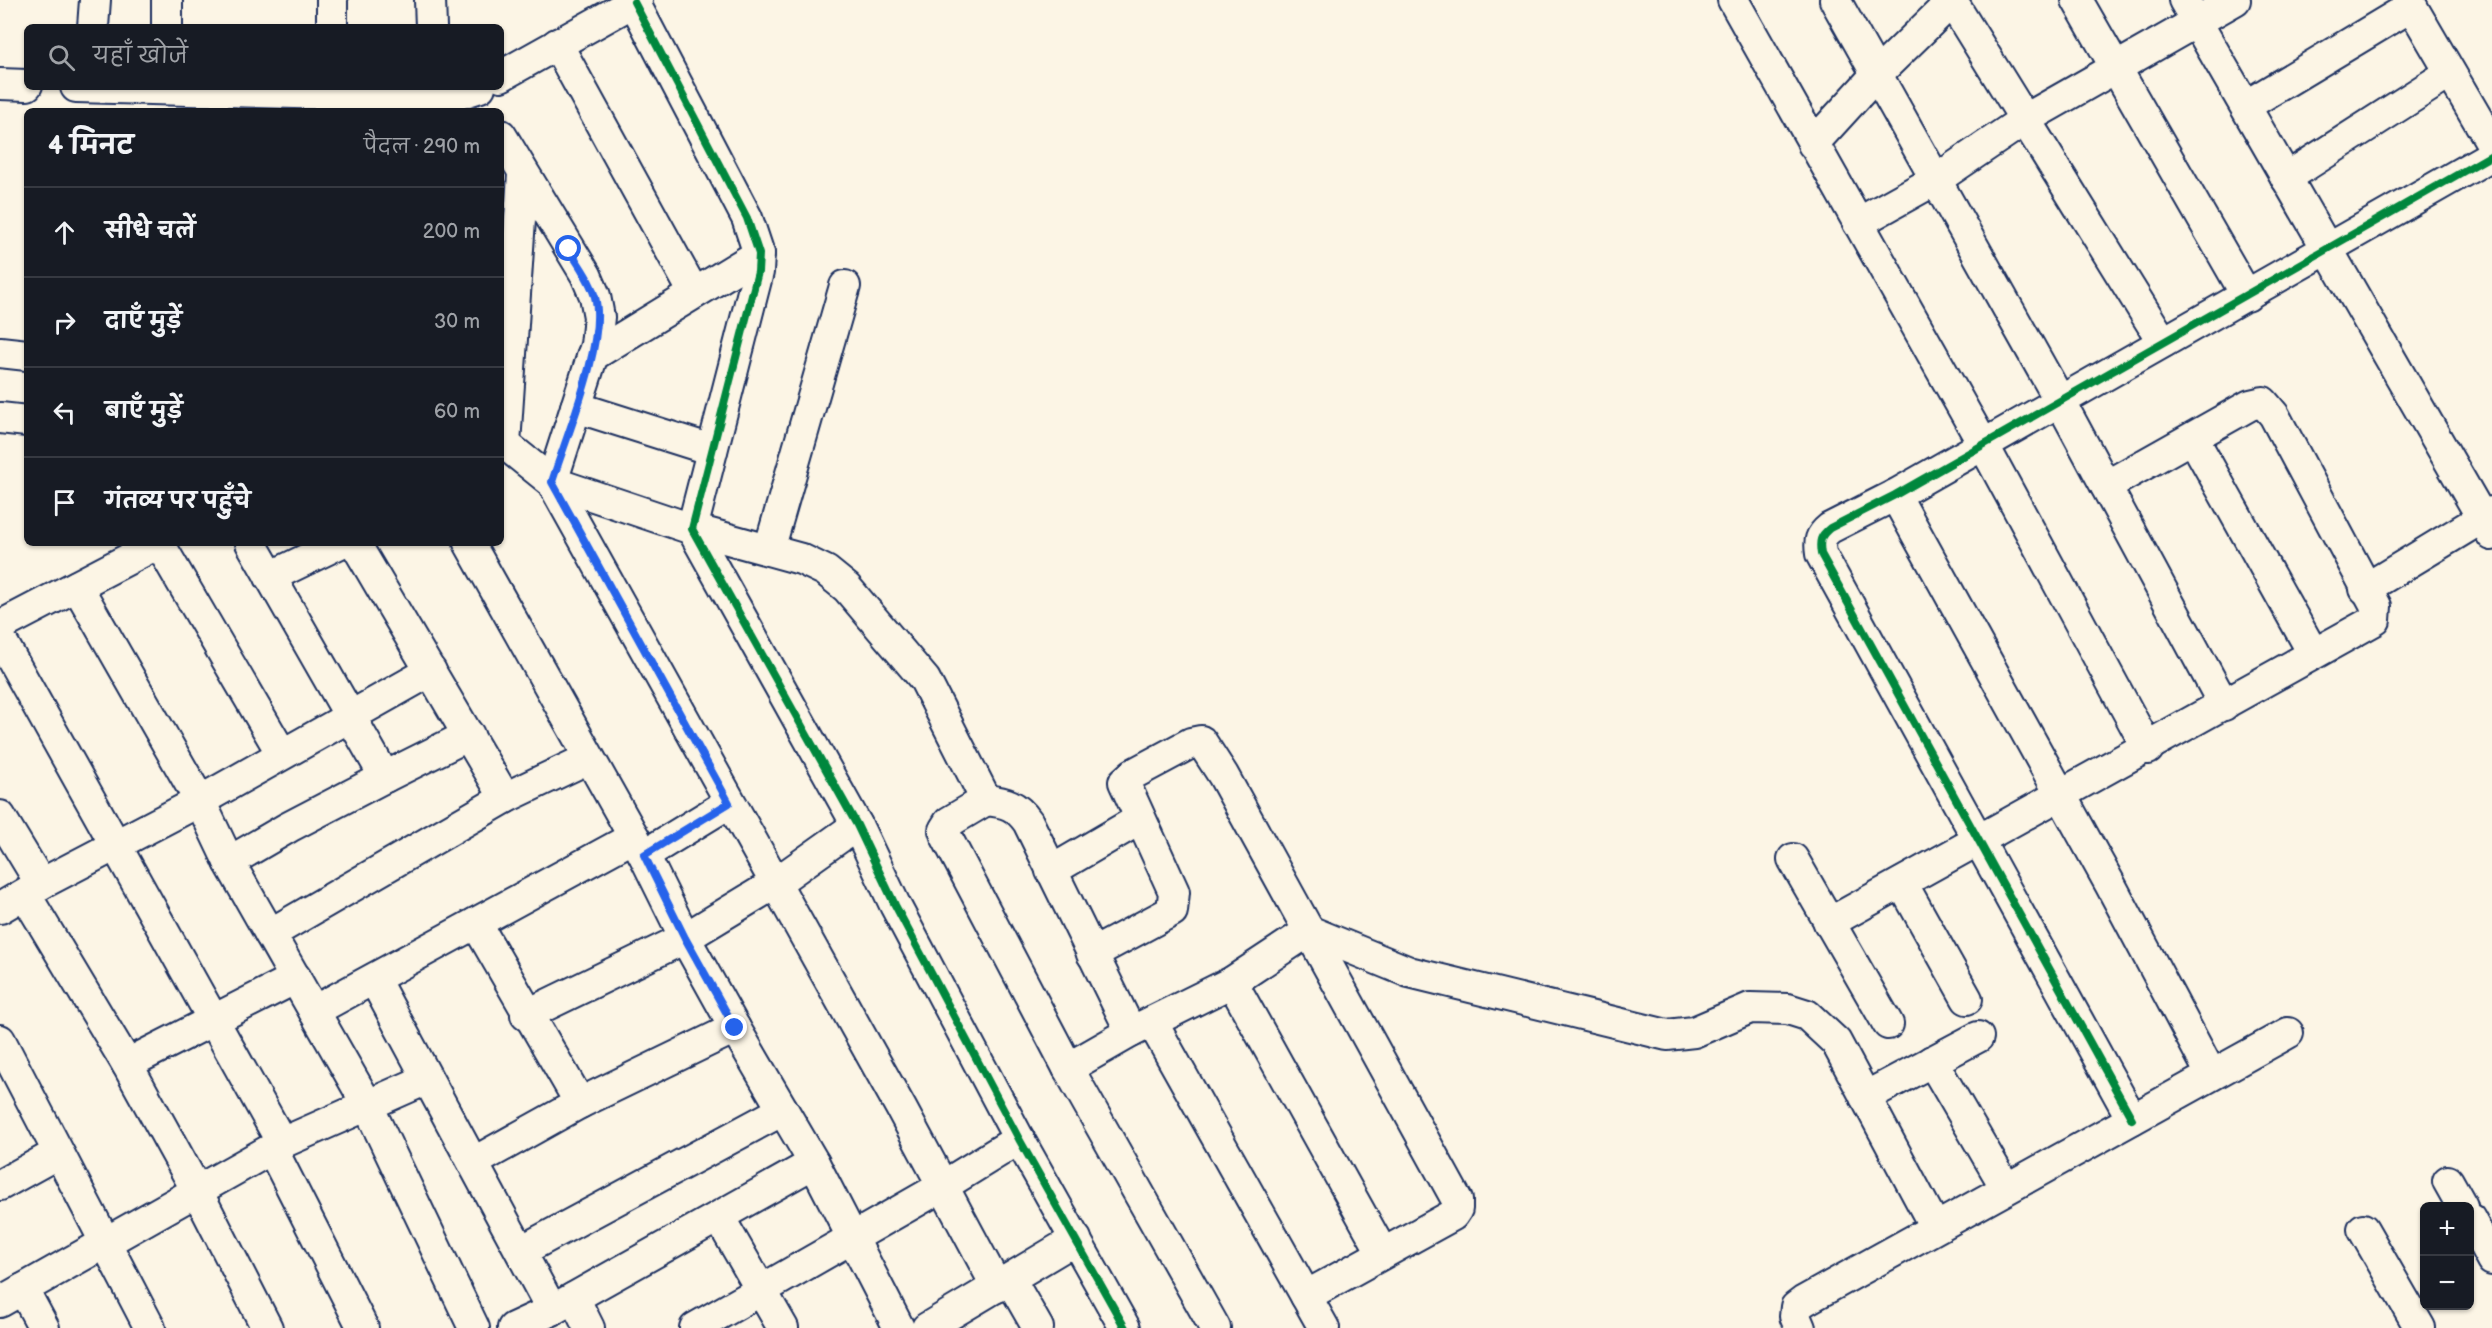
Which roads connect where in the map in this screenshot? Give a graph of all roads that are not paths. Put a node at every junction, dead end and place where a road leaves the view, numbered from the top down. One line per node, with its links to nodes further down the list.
1 (95, 0): 13 (street)
2 (167, 0): 14 (street)
3 (332, 0): 15 (street)
4 (430, 0): 16 (street)
5 (1733, 0): 34 (street)
6 (1835, 0): 21 (street)
7 (1952, 0): 21 (street); 32 (street)
8 (2235, 0): 12 (street)
9 (626, 3): 17 (street); 42 (street)
10 (2086, 3): 18 (street)
11 (2410, 3): 19 (street); 30 (street)
12 (2191, 12): 18 (street); 30 (street)
13 (93, 24)
14 (167, 24)
15 (332, 24)
16 (431, 24)
17 (557, 44): 20 (street); 44 (street)
18 (2116, 68): 32 (street); 45 (street)
19 (2450, 73): 35 (street); 38 (street)
20 (504, 74)
21 (1876, 75): 34 (street); 39 (street)
22 (0, 84): 23 (street)
23 (24, 85)
24 (90, 90): 31 (street)
25 (174, 90): 29 (street)
26 (481, 96): 28 (street)
27 (331, 98): 28 (street); 29 (street)
28 (434, 100)
29 (231, 102)
30 (2247, 105): 38 (street)
31 (88, 108)
32 (2024, 120): 39 (street); 46 (street)
33 (504, 140): 37 (street)
34 (1813, 144): 40 (street)
35 (2492, 144)
36 (2492, 155): 41 (street)
37 (523, 174): 49 (street); 54 (street)
38 (2286, 178): 41 (street)
39 (1937, 179): 40 (street); 50 (street)
40 (1858, 224): 57 (street)
41 (2328, 247): 45 (street); 62 (street)
42 (759, 254): 44 (street); 58 (street)
43 (845, 286): 70 (street)
44 (694, 293): 49 (street)
45 (2247, 296): 46 (street)
46 (2163, 342): 50 (street)
47 (0, 352): 48 (street)
48 (24, 355)
49 (592, 357): 51 (street)
50 (2060, 401): 57 (street); 60 (street)
51 (576, 407): 58 (street); 59 (street)
52 (0, 418): 53 (street)
53 (24, 421)
54 (504, 429)
55 (2193, 438): 60 (street); 73 (street); 76 (street)
56 (504, 443): 59 (street)
57 (1983, 444): 61 (street); 81 (street)
58 (712, 450): 63 (street)
59 (552, 482): 63 (street); 89 (street)
60 (2106, 486): 78 (street)
61 (1895, 495): 85 (street); 93 (street)
62 (2489, 521): 73 (street)
63 (692, 529): 70 (street); 92 (street)
64 (153, 546): 72 (street)
65 (161, 546): 82 (street)
66 (253, 546): 71 (street)
67 (334, 546): 71 (street)
68 (357, 546): 77 (street)
69 (471, 546): 83 (street)
70 (769, 550): 87 (street)
71 (270, 577): 79 (street)
72 (77, 586): 74 (street); 88 (street)
73 (2365, 589): 76 (street)
74 (0, 626)
75 (0, 638): 94 (street)
76 (2313, 653): 78 (street)
77 (431, 671): 79 (street); 80 (street)
78 (2224, 705): 81 (street)
79 (350, 716): 82 (street); 84 (street)
80 (469, 735): 84 (street); 86 (street)
81 (2148, 749): 85 (street)
82 (282, 754): 88 (street)
83 (589, 758): 86 (street); 95 (street)
84 (385, 777): 97 (street)
85 (2060, 796): 93 (street); 125 (street)
86 (505, 798): 106 (street)
87 (986, 800): 98 (street); 124 (street)
88 (200, 801): 94 (street); 97 (street)
89 (729, 803): 95 (street); 100 (street)
90 (0, 816): 101 (street)
91 (1140, 819): 98 (street); 105 (street); 108 (street)
92 (857, 825): 100 (street); 132 (street)
93 (1977, 840): 99 (street); 131 (street)
94 (117, 843): 101 (street); 115 (street)
95 (639, 846): 103 (street); 107 (street)
96 (1793, 859): 104 (street)
97 (229, 862): 106 (street)
98 (1052, 871): 108 (street)
99 (1902, 883): 104 (street); 112 (street)
100 (774, 884): 107 (street); 138 (street)
101 (33, 889): 102 (street); 123 (street)
102 (0, 908)
103 (476, 923): 110 (street); 114 (street)
104 (1829, 923): 116 (street)
105 (1309, 931): 111 (street); 127 (street); 149 (street)
106 (270, 934): 109 (street)
107 (685, 938): 114 (street); 118 (street)
108 (1092, 954): 117 (street)
109 (296, 978): 113 (street); 115 (street)
110 (374, 979): 113 (street); 126 (street)
111 (1232, 982): 117 (street); 149 (street)
112 (1967, 999)
113 (314, 1011): 129 (street)
114 (526, 1015): 128 (street)
115 (214, 1021): 123 (street); 133 (street)
116 (1888, 1024)
117 (1141, 1027): 124 (street); 154 (street)
118 (735, 1028): 128 (street); 130 (street)
119 (2288, 1033): 125 (street)
120 (1978, 1037): 122 (street)
121 (0, 1040): 134 (street)
122 (1932, 1061): 127 (street); 139 (street)
123 (127, 1064): 140 (street)
124 (1068, 1068): 169 (street)
125 (2211, 1074): 131 (street)
126 (427, 1079): 129 (street); 135 (street)
127 (1865, 1097): 142 (street)
128 (580, 1103): 135 (street)
129 (367, 1104): 133 (street); 160 (street)
130 (783, 1110): 136 (street); 148 (street)
131 (2132, 1119): 139 (street)
132 (1019, 1138): 138 (street); 146 (street)
133 (277, 1146): 140 (street); 159 (street)
134 (58, 1153): 137 (street); 147 (street)
135 (474, 1162): 148 (street)
136 (814, 1163): 141 (street); 145 (street)
137 (0, 1185)
138 (943, 1186): 145 (street); 151 (street)
139 (2006, 1188): 142 (street)
140 (196, 1189): 147 (street); 158 (street)
141 (719, 1217): 152 (street); 155 (street)
142 (1935, 1227): 171 (street)
143 (2363, 1229): 172 (street)
144 (2474, 1229): 150 (street)
145 (853, 1239): 152 (street); 165 (street)
146 (1076, 1239): 151 (street); 168 (street)
147 (104, 1243): 153 (street); 157 (street)
148 (521, 1251): 155 (street)
149 (1382, 1252): 154 (street)
150 (2492, 1260)
151 (1003, 1283): 166 (street); 167 (street)
152 (761, 1290): 163 (street); 164 (street)
153 (12, 1296): 156 (street)
154 (1306, 1296): 170 (street)
155 (563, 1304): 161 (street); 162 (street)
156 (44, 1328)
157 (150, 1328)
158 (267, 1328)
159 (363, 1328)
160 (474, 1328)
161 (513, 1328)
162 (589, 1328)
163 (695, 1328)
164 (783, 1328)
165 (899, 1328)
166 (927, 1328)
167 (1038, 1328)
168 (1125, 1328)
169 (1215, 1328)
170 (1324, 1328)
171 (1800, 1328)
172 (2420, 1328)

